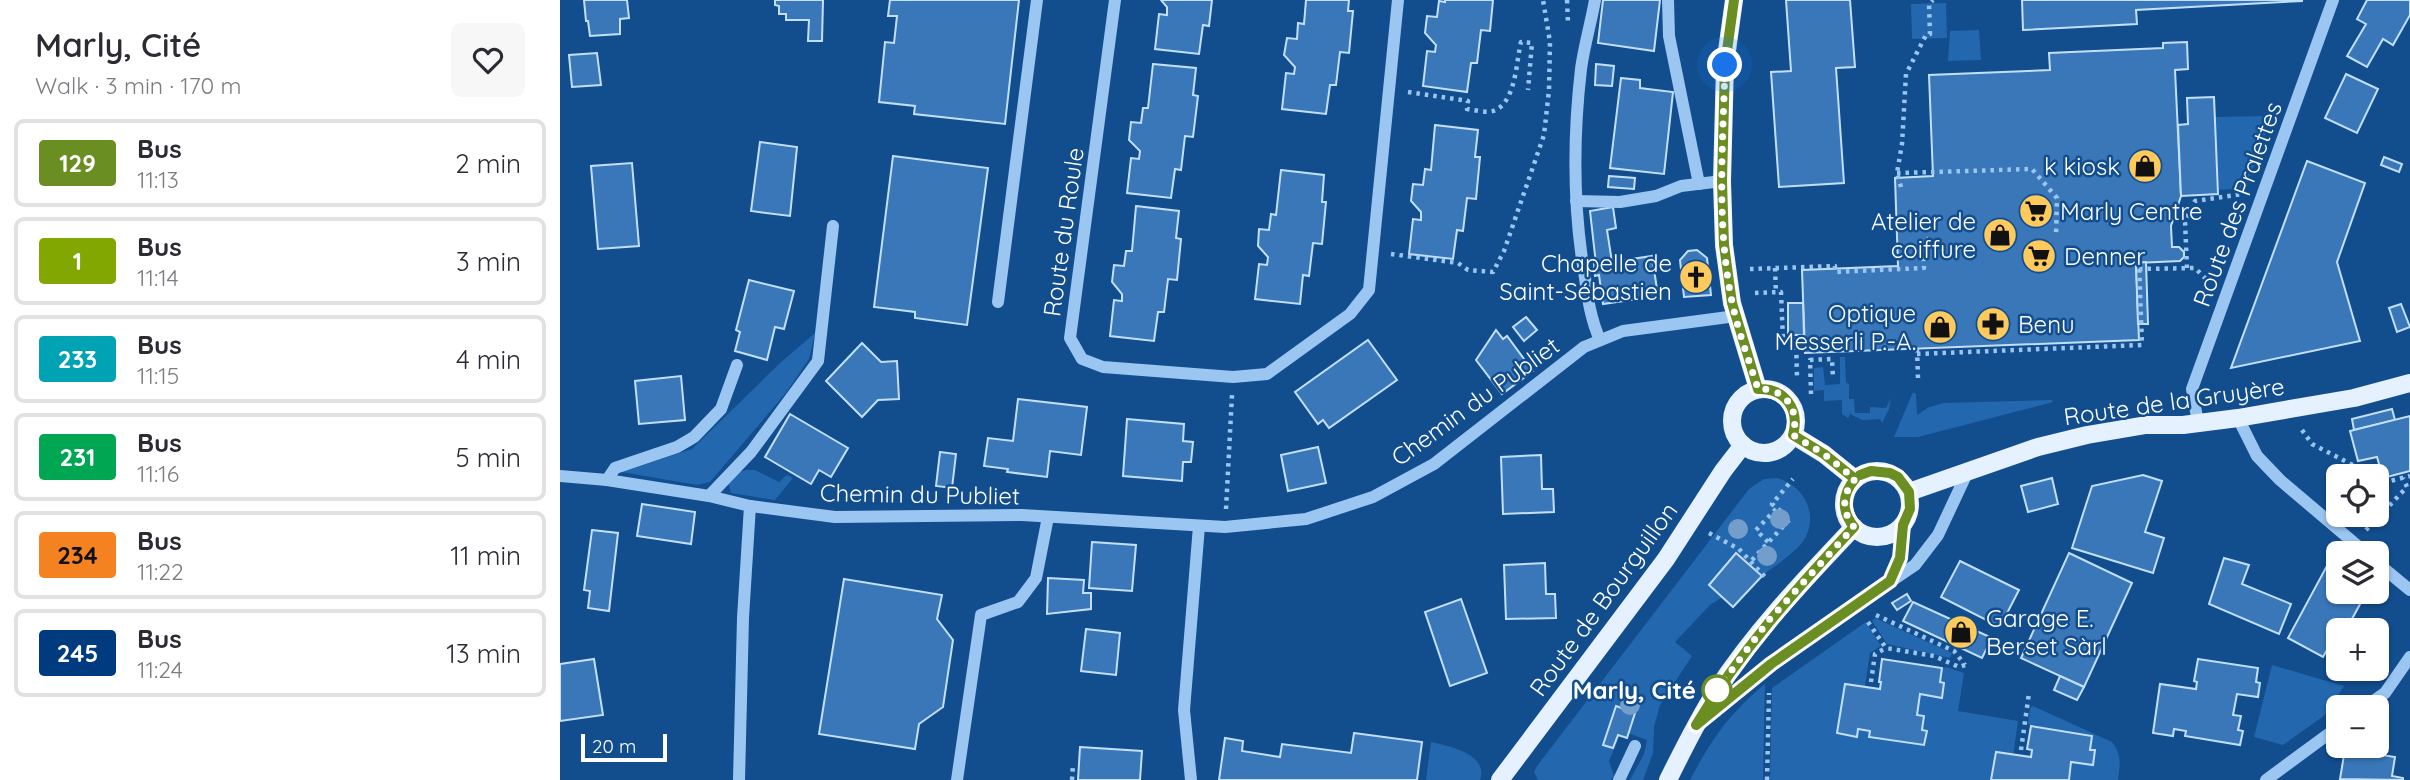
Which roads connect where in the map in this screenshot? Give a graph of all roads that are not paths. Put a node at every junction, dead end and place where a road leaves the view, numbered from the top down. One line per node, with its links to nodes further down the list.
1 (1037, 0): 12 (street)
2 (1115, 0): 3 (street, Route du Roule)
3 (1398, 0)
4 (1595, 0): 10 (street)
5 (1668, 0): 9 (street)
6 (1734, 0): 8 (main road)
7 (2333, 0): 19 (street, Route des Pralettes)
8 (1722, 181): 9 (street); 13 (main road)
9 (1699, 184): 10 (street)
10 (1576, 201): 14 (street)
11 (833, 226): 27 (street)
12 (998, 302)
13 (1735, 316): 14 (street, Chemin du Publiet); 17 (main road)
14 (1600, 340): 31 (street, Chemin du Publiet)
15 (737, 365): 25 (street)
16 (2410, 383): 18 (main road, Route de la Gruyère)
17 (1758, 389): 20 (main road); 21 (main road)
18 (2238, 418): 19 (main road, Route de la Gruyère); 33 (street)
19 (2198, 423): 22 (main road, Route de la Gruyère)
20 (1793, 435): 21 (main road); 24 (main road)
21 (1743, 445): 45 (main road, Route de Bourguillon)
22 (1968, 471): 26 (main road, Route de la Gruyère); 35 (street)
23 (560, 476): 25 (street, Chemin du Publiet)
24 (1855, 479): 26 (main road); 32 (main road)
25 (607, 480): 27 (street, Chemin du Publiet)
26 (1909, 492): 30 (main road)
27 (709, 496): 28 (street, Chemin du Publiet)
28 (750, 506): 29 (street, Chemin du Publiet); 42 (street)
29 (1048, 517): 31 (street, Chemin du Publiet); 43 (street, Chemin du Publiet)
30 (1903, 525): 32 (main road); 35 (street)
31 (1199, 526): 44 (street)
32 (1854, 527): 39 (main road)
33 (2352, 541)
34 (2389, 573): 36 (street)
35 (1890, 581): 39 (street)
36 (2410, 590)
37 (2410, 657): 38 (street)
38 (2382, 695)
39 (1696, 725): 47 (main road)
40 (2326, 736): 48 (street)
41 (1635, 746): 46 (street)
42 (739, 780)
43 (957, 780)
44 (1191, 780)
45 (1500, 780)
46 (1619, 780)
47 (1668, 780)
48 (2266, 780)

